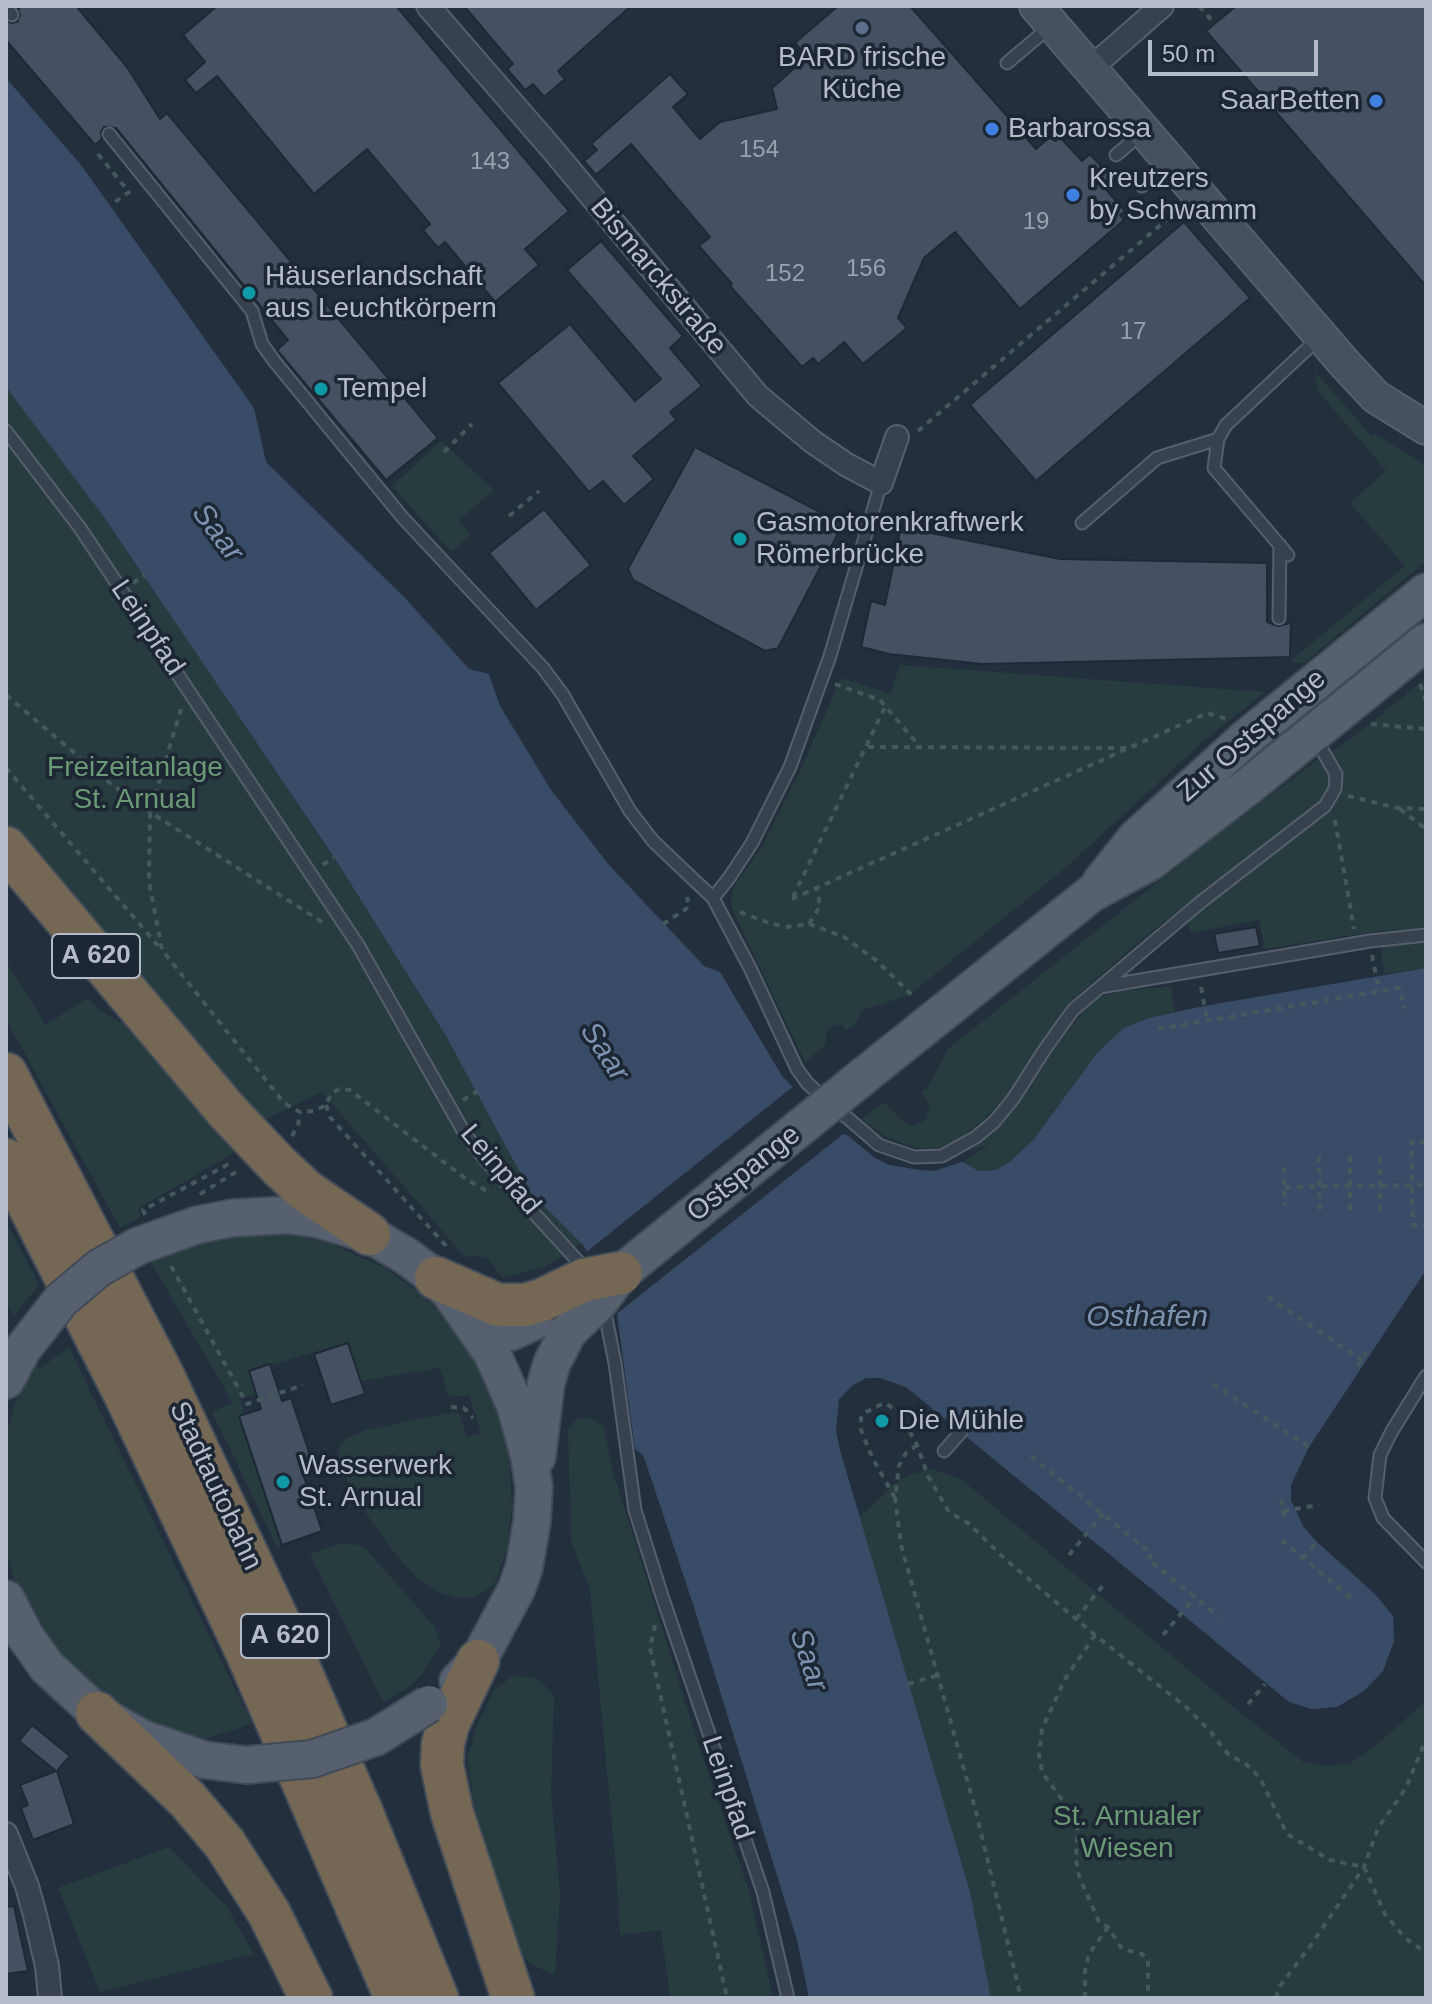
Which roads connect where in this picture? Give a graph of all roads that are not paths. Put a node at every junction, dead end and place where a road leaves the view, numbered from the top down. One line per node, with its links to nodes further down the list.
1 (428, 6): 16 (street, Bismarckstraße)
2 (1162, 6): 5 (street)
3 (1044, 15): 4 (lane); 5 (street)
4 (1007, 63)
5 (1090, 69): 6 (street)
6 (1144, 131): 8 (lane); 9 (street)
7 (109, 134): 26 (lane)
8 (1116, 155)
9 (1171, 163): 10 (lane); 11 (street)
10 (1142, 186)
11 (1321, 337): 12 (street); 15 (lane)
12 (1426, 428)
13 (6, 431): 52 (lane, Leinpfad)
14 (897, 437): 16 (street)
15 (1218, 439): 17 (lane); 18 (lane)
16 (881, 483): 26 (lane)
17 (1082, 523)
18 (1280, 545): 19 (lane); 21 (lane)
19 (1288, 555)
20 (1426, 592): 25 (main road, Zur Ostspange)
21 (1279, 618)
22 (1422, 659): 23 (main road, Zur Ostspange)
23 (1312, 735): 25 (main road, Zur Ostspange); 28 (lane)
24 (6, 848): 32 (highway, A 620)
25 (1092, 893): 30 (main road, Zur Ostspange)
26 (713, 898): 28 (lane)
27 (1426, 935): 28 (lane)
28 (1099, 987)
29 (6, 1074): 50 (highway, Stadtautobahn / A 620)
30 (866, 1074): 34 (main road, Ostspange, bridge)
31 (6, 1160): 49 (highway, Stadtautobahn / A 620)
32 (369, 1234): 33 (main road); 37 (main road, bridge)
33 (444, 1265): 35 (highway); 36 (main road)
34 (621, 1273): 35 (highway, bridge)
35 (554, 1315): 36 (main road); 41 (main road)
36 (476, 1330): 41 (main road)
37 (14, 1365)
38 (1426, 1376): 42 (lane)
39 (961, 1432): 40 (lane)
40 (944, 1451)
41 (534, 1487): 44 (main road)
42 (1426, 1562)
43 (6, 1599): 45 (main road)
44 (478, 1661): 45 (main road, bridge); 51 (highway)
45 (97, 1713): 48 (highway)
46 (6, 1834): 47 (street)
47 (50, 1998)
48 (311, 1998)
49 (396, 1998)
50 (437, 1998)
51 (513, 1998)
52 (788, 1998)

